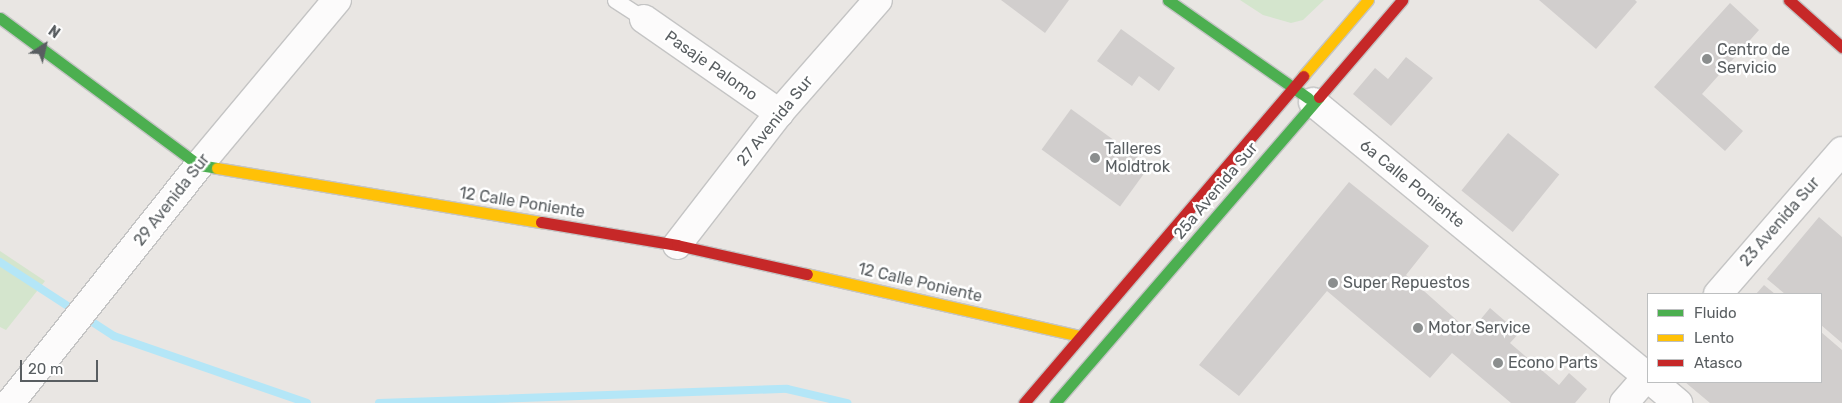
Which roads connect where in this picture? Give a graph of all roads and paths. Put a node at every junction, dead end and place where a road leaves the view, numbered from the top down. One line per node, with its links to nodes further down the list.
1 (337, 0): 14 (street, 29 Avenida Sur)
2 (615, 0): 9 (lane)
3 (878, 0): 12 (street, 27 Avenida Sur)
4 (1168, 0): 11 (street, 6a Calle Poniente)
5 (1368, 0): 11 (street, 25a Avenida Sur)
6 (1402, 0): 11 (street, 25a Avenida Sur)
7 (1790, 0): 10 (street)
8 (0, 18): 14 (street, 12 Calle Poniente)
9 (644, 20): 12 (street, Pasaje Palomo)
10 (1842, 47)
11 (1304, 94): 17 (street, 25a Avenida Sur); 18 (street, 6a Calle Poniente); 23 (street, 25a Avenida Sur)
12 (779, 113): 15 (street, 27 Avenida Sur)
13 (1842, 151): 16 (street, 23 Avenida Sur)
14 (199, 165): 15 (street, 12 Calle Poniente); 21 (street, 29 Avenida Sur)
15 (677, 245): 17 (street, 12 Calle Poniente)
16 (1719, 293)
17 (1080, 336): 22 (street, 25a Avenida Sur)
18 (1647, 376)
19 (1647, 380): 24 (street)
20 (1655, 383): 25 (street, 6a Calle Poniente)
21 (10, 403)
22 (1024, 403)
23 (1055, 403)
24 (1624, 403)
25 (1678, 403)

